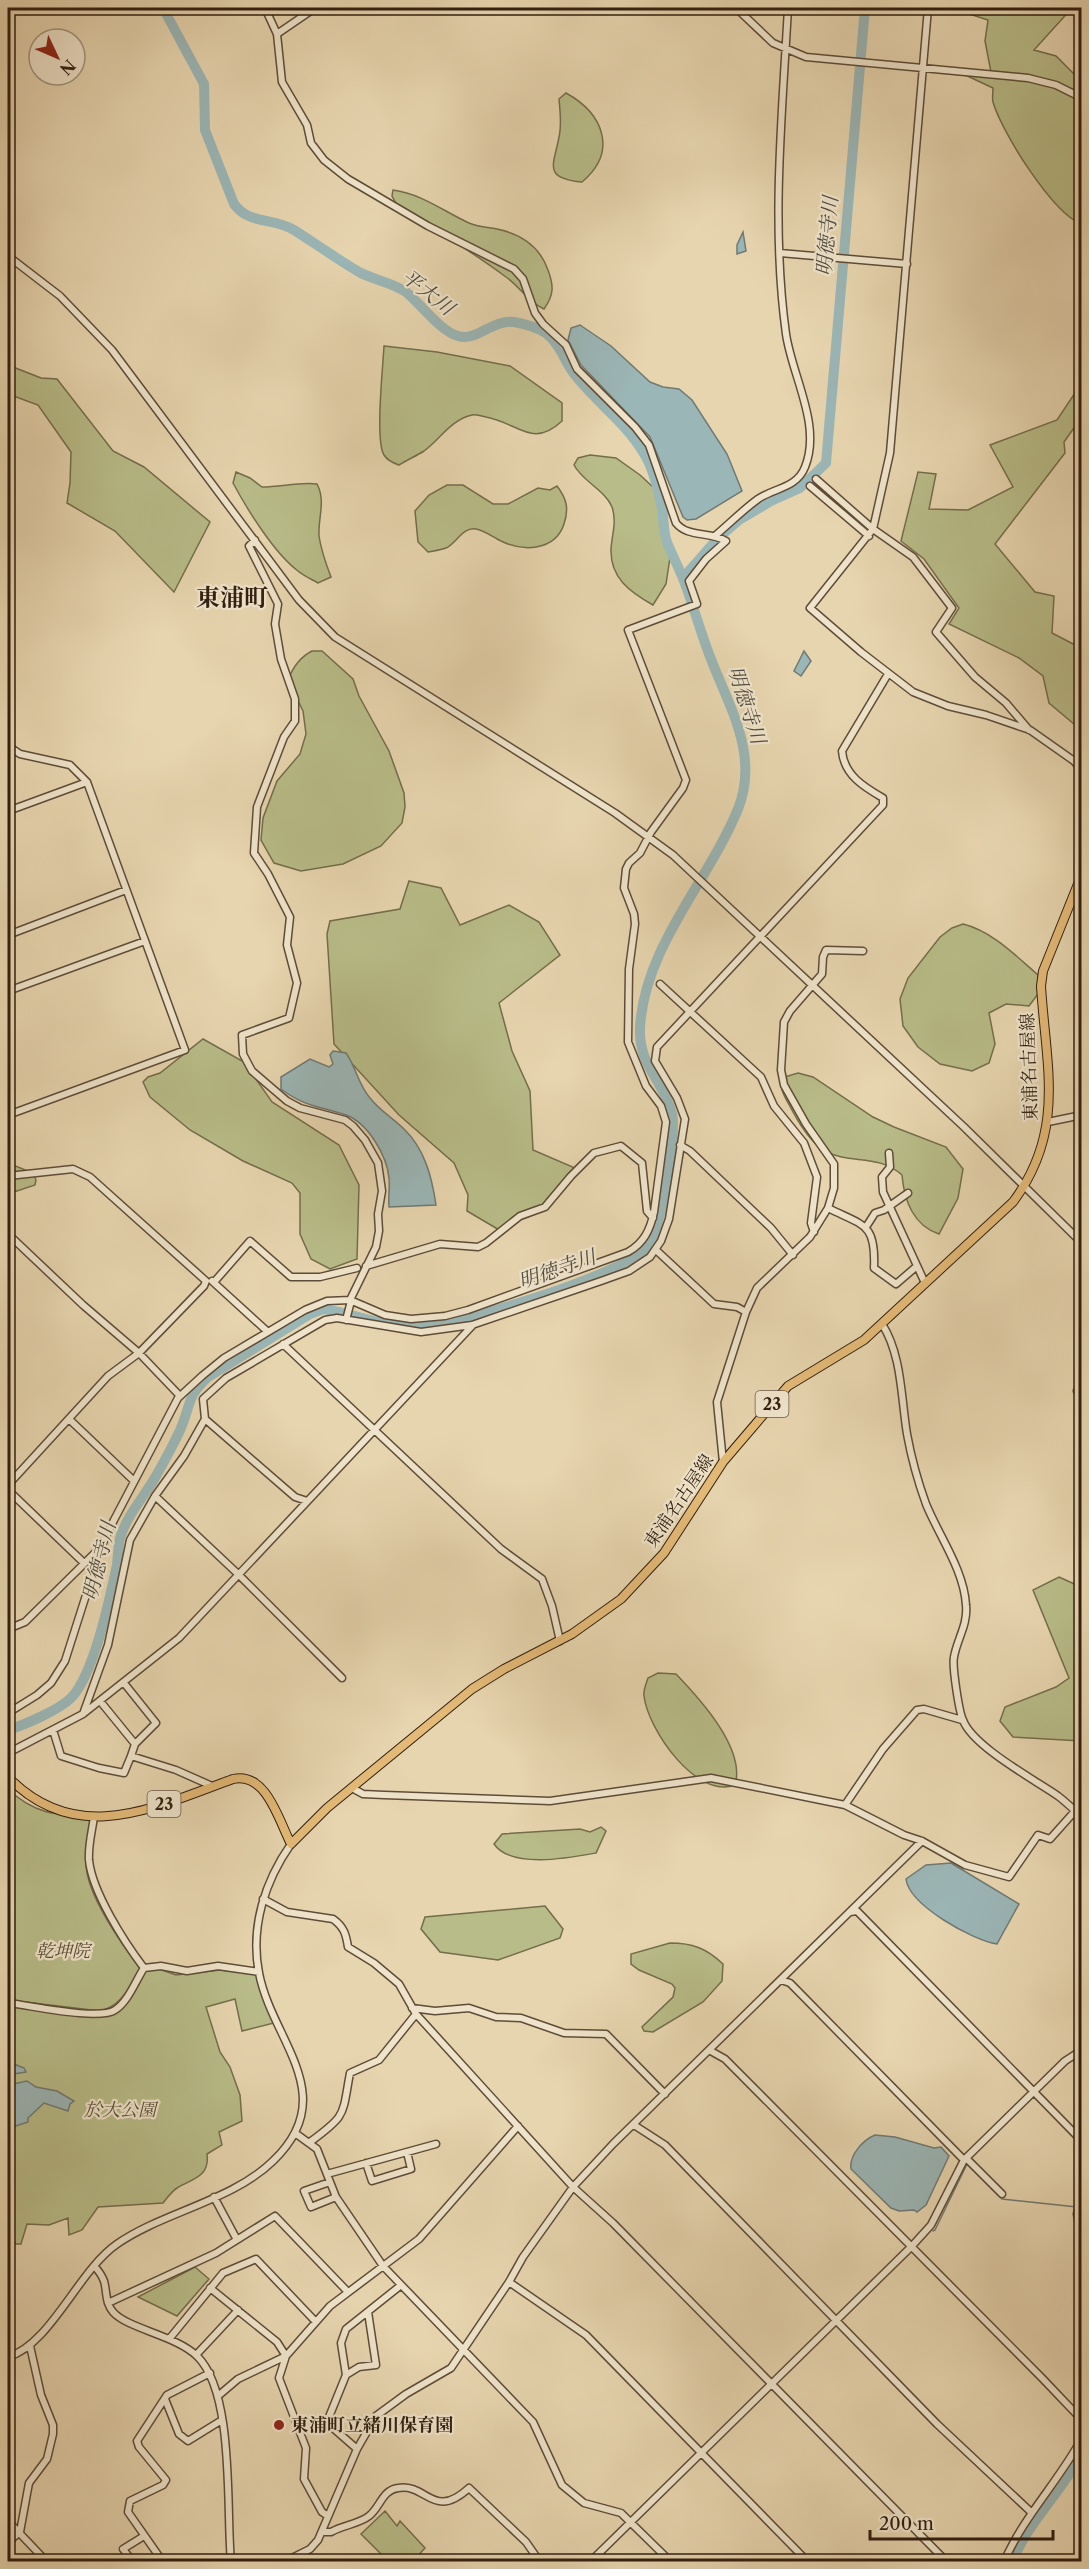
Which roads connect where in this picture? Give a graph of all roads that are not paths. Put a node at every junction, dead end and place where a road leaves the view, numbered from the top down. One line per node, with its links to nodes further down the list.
1 (265, 8): 6 (street)
2 (315, 8): 6 (street)
3 (736, 8): 7 (street)
4 (788, 8): 7 (street)
5 (928, 8): 8 (street)
6 (277, 34): 16 (street)
7 (785, 50): 8 (street); 10 (street)
8 (923, 68): 9 (street); 12 (street)
9 (1082, 98)
10 (780, 253): 12 (street); 16 (street)
11 (8, 256): 17 (street)
12 (907, 264): 15 (street)
13 (816, 479): 15 (street)
14 (810, 486): 15 (street)
15 (871, 532): 18 (street); 19 (street)
16 (716, 535): 24 (street)
17 (255, 540): 24 (street); 52 (street)
18 (888, 674): 19 (street); 28 (street)
19 (1030, 730): 21 (street)
20 (8, 746): 22 (street)
21 (1082, 771)
22 (87, 782): 23 (street); 26 (street)
23 (8, 811)
24 (649, 836): 28 (street); 45 (street)
25 (1082, 874): 37 (main road, 東浦名古屋線 / 23)
26 (126, 890): 27 (street); 29 (street)
27 (8, 934)
28 (761, 937): 32 (street); 34 (street)
29 (145, 941): 33 (street); 35 (street)
30 (863, 951): 32 (street)
31 (660, 984): 34 (street)
32 (811, 985): 41 (street); 44 (street)
33 (8, 991)
34 (690, 1011): 38 (street); 47 (street)
35 (8, 1115)
36 (1082, 1115): 37 (street)
37 (1048, 1122): 41 (main road, 東浦名古屋線 / 23)
38 (680, 1145): 50 (street); 51 (street)
39 (889, 1153): 43 (street)
40 (8, 1176): 55 (street)
41 (1024, 1187): 49 (street); 57 (main road, 東浦名古屋線 / 23)
42 (908, 1193): 43 (street)
43 (888, 1207): 46 (street); 53 (street)
44 (828, 1208): 46 (street); 47 (street)
45 (653, 1218): 52 (street); 58 (street)
46 (866, 1227): 53 (street)
47 (814, 1232): 51 (street)
48 (8, 1234): 65 (street)
49 (1082, 1243)
50 (656, 1250): 59 (street); 62 (street)
51 (793, 1255): 59 (street)
52 (366, 1266): 58 (street)
53 (916, 1266): 57 (street)
54 (357, 1268): 56 (street)
55 (206, 1281): 56 (street); 65 (street)
56 (215, 1281): 63 (street)
57 (925, 1283): 61 (main road, 東浦名古屋線 / 23)
58 (350, 1302): 60 (street); 63 (street)
59 (746, 1312): 72 (street)
60 (347, 1319): 62 (street); 64 (street)
61 (882, 1324): 72 (main road, 東浦名古屋線 / 23); 88 (street)
62 (472, 1325): 71 (street)
63 (268, 1332): 67 (street)
64 (282, 1344): 70 (street); 71 (street)
65 (139, 1353): 67 (street); 69 (street)
66 (1082, 1381): 68 (street)
67 (180, 1396): 73 (street)
68 (1082, 1400)
69 (69, 1419): 73 (street); 74 (street)
70 (206, 1419): 76 (street); 77 (street)
71 (374, 1430): 77 (street); 82 (street)
72 (723, 1462): 82 (main road, 東浦名古屋線 / 23)
73 (133, 1480): 78 (street)
74 (8, 1485)
75 (8, 1490): 79 (street)
76 (155, 1496): 80 (street); 87 (street)
77 (307, 1501): 80 (street)
78 (102, 1545): 79 (street); 86 (street)
79 (84, 1563): 81 (street)
80 (238, 1574): 83 (street); 84 (street)
81 (8, 1629)
82 (560, 1641): 96 (main road, 東浦名古屋線 / 23)
83 (342, 1678)
84 (124, 1683): 85 (street); 90 (street)
85 (100, 1701): 87 (street); 90 (street)
86 (8, 1713)
87 (82, 1714): 89 (street)
88 (963, 1720): 98 (street); 99 (street)
89 (53, 1730): 91 (street); 92 (street)
90 (135, 1744): 92 (street)
91 (8, 1753)
92 (131, 1756): 94 (street)
93 (8, 1777): 100 (main road, 23)
94 (196, 1778): 95 (street); 97 (street)
95 (212, 1786): 97 (main road, 23); 103 (main road, 23)
96 (352, 1788): 98 (street); 103 (main road, 東浦名古屋線 / 23)
97 (198, 1791): 100 (main road, 23)
98 (845, 1805): 102 (street)
99 (1075, 1811): 101 (street); 102 (street)
100 (94, 1817): 106 (street)
101 (1082, 1817)
102 (922, 1841): 105 (street)
103 (291, 1844): 104 (street)
104 (263, 1899): 107 (street); 110 (street)
105 (850, 1912): 108 (street); 113 (street)
106 (144, 1968): 107 (street); 109 (street)
107 (259, 1972): 117 (street)
108 (781, 1980): 111 (street); 122 (street)
109 (8, 2003)
110 (414, 2011): 114 (street); 116 (street); 119 (street)
111 (709, 2050): 114 (street); 133 (street)
112 (1082, 2050): 113 (street)
113 (1034, 2092): 118 (street); 122 (street)
114 (665, 2094): 115 (street)
115 (634, 2125): 126 (street); 143 (street)
116 (518, 2126): 126 (street); 135 (street)
117 (295, 2133): 119 (street); 129 (street)
118 (1082, 2141)
119 (310, 2142): 124 (street)
120 (436, 2144): 121 (street)
121 (407, 2152): 123 (street); 123 (street)
122 (965, 2159): 127 (street); 133 (street)
123 (366, 2163): 124 (street)
124 (327, 2174): 125 (street)
125 (330, 2182): 130 (street); 130 (street)
126 (573, 2187): 136 (street); 153 (street)
127 (1002, 2194)
128 (1082, 2195): 132 (street)
129 (214, 2197): 131 (street); 134 (street)
130 (336, 2197): 135 (street)
131 (236, 2238): 139 (street); 140 (street)
132 (1082, 2242)
133 (912, 2246): 143 (street); 157 (street)
134 (94, 2266): 140 (street); 146 (street)
135 (383, 2266): 137 (street); 139 (street)
136 (509, 2282): 147 (street); 160 (street)
137 (400, 2286): 142 (street); 147 (street)
138 (210, 2288): 141 (street); 144 (street); 145 (street)
139 (347, 2291): 144 (street)
140 (108, 2303): 145 (street)
141 (238, 2310): 148 (street); 149 (street)
142 (368, 2312): 152 (street); 152 (street)
143 (836, 2320): 153 (street); 161 (street)
144 (315, 2321): 149 (street)
145 (170, 2338): 148 (street)
146 (30, 2346): 150 (street); 165 (street)
147 (464, 2349): 159 (street); 164 (street)
148 (196, 2355): 151 (street)
149 (286, 2356): 154 (street); 162 (street)
150 (8, 2357)
151 (210, 2373): 154 (street); 155 (street)
152 (345, 2375): 159 (street)
153 (771, 2382): 160 (street); 180 (street)
154 (218, 2396): 156 (street)
155 (165, 2399): 156 (street); 167 (street)
156 (222, 2420): 174 (street)
157 (1082, 2420)
158 (1082, 2438): 161 (street)
159 (357, 2449): 162 (street)
160 (702, 2451): 164 (street); 179 (street)
161 (1032, 2512): 181 (street)
162 (328, 2516): 166 (street)
163 (8, 2521): 165 (street)
164 (630, 2521): 177 (street); 178 (street)
165 (20, 2532): 168 (street); 170 (street)
166 (324, 2532): 175 (street); 176 (street)
167 (144, 2536): 169 (street); 173 (street)
168 (8, 2542)
169 (128, 2555): 171 (street); 172 (street)
170 (47, 2562)
171 (121, 2562)
172 (133, 2562)
173 (163, 2562)
174 (231, 2562)
175 (284, 2562)
176 (540, 2562)
177 (590, 2562)
178 (671, 2562)
179 (808, 2562)
180 (947, 2562)
181 (1004, 2562)

